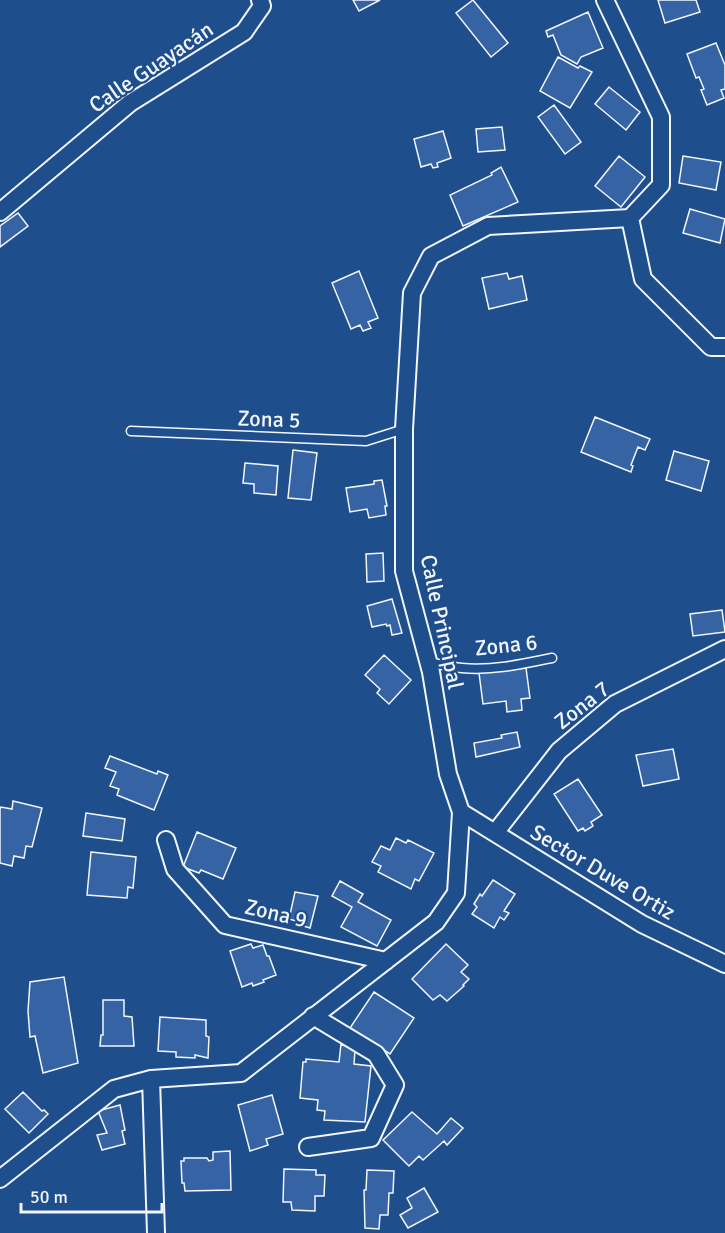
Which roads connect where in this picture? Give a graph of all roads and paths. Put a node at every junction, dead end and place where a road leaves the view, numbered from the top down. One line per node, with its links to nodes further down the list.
1 (260, 0): 3 (street, Calle Guayacán)
2 (605, 0): 4 (street)
3 (0, 212)
4 (630, 218): 5 (street); 6 (street, Calle Principal)
5 (725, 347)
6 (404, 429): 7 (lane, Zona 5); 10 (street, Calle Principal)
7 (131, 431)
8 (725, 648): 12 (street, Zona 7)
9 (552, 658): 10 (lane, Zona 6)
10 (429, 662): 11 (street, Calle Principal)
11 (461, 812): 12 (street, Sector Duve Ortiz); 14 (street, Calle Principal)
12 (495, 833): 15 (street, Sector Duve Ortiz)
13 (166, 840): 14 (street, Zona 9)
14 (386, 961): 16 (street, Calle Principal)
15 (725, 964)
16 (313, 1017): 17 (street, Calle Principal); 18 (street)
17 (151, 1079): 19 (street, Calle Principal); 20 (street)
18 (308, 1147)
19 (0, 1179)
20 (156, 1233)

